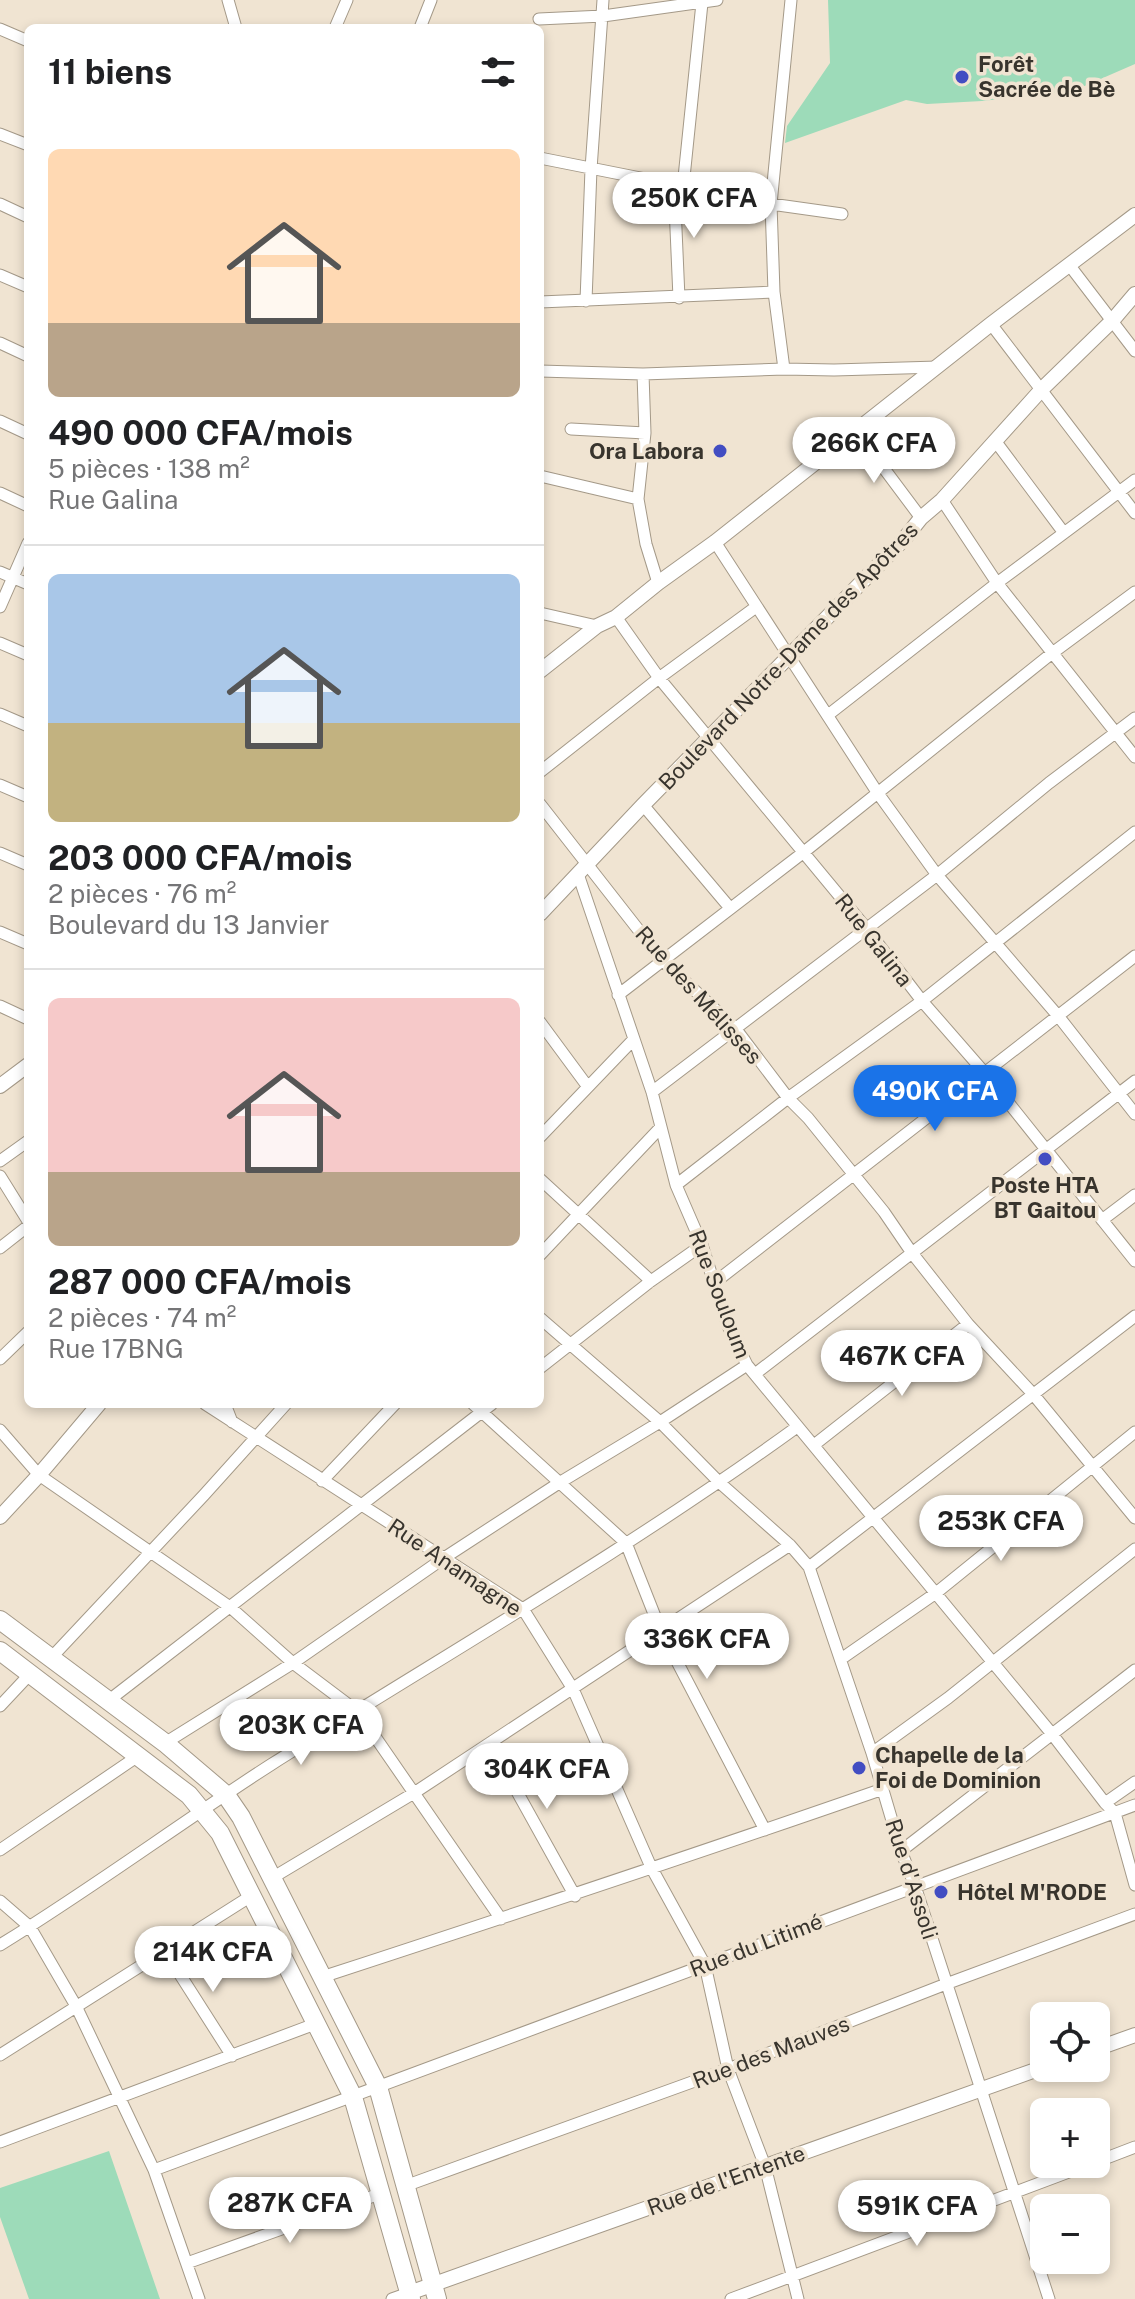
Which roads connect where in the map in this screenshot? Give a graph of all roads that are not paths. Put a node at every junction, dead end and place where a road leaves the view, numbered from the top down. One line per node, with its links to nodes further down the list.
1 (228, 0): 10 (street)
2 (347, 0): 11 (street)
3 (431, 0): 12 (street)
4 (603, 0): 8 (street)
5 (717, 0): 7 (street)
6 (791, 0): 21 (street)
7 (702, 3): 8 (street); 19 (street)
8 (603, 16): 9 (street); 18 (street)
9 (539, 19)
10 (235, 24)
11 (337, 24)
12 (422, 24)
13 (0, 29): 14 (street)
14 (24, 39)
15 (0, 134): 16 (street)
16 (24, 143)
17 (544, 159): 18 (street)
18 (591, 169): 19 (street); 31 (street)
19 (678, 185): 21 (street); 30 (street)
20 (0, 204): 23 (street)
21 (771, 204): 22 (street); 28 (street)
22 (842, 214)
23 (24, 215)
24 (1135, 215): 25 (street)
25 (1070, 266): 33 (street); 34 (street)
26 (0, 275): 27 (street)
27 (24, 285)
28 (774, 292): 30 (street); 39 (street)
29 (1135, 294): 33 (street, Boulevard Notre-Dame des Apôtres)
30 (679, 298): 31 (street)
31 (586, 301): 32 (street)
32 (544, 302)
33 (1112, 321): 36 (street); 42 (street, Boulevard Notre-Dame des Apôtres)
34 (991, 324): 38 (street); 42 (street)
35 (0, 343): 37 (street)
36 (1135, 351)
37 (24, 354)
38 (938, 367): 39 (street); 45 (street)
39 (784, 369): 41 (street)
40 (544, 371): 41 (street)
41 (643, 374): 47 (street)
42 (1042, 389): 48 (street, Boulevard Notre-Dame des Apôtres); 51 (street)
43 (0, 421): 46 (street)
44 (571, 429): 47 (street)
45 (856, 431): 57 (street); 59 (street)
46 (24, 432)
47 (645, 433): 53 (street)
48 (996, 442): 54 (street, Boulevard Notre-Dame des Apôtres); 58 (street)
49 (544, 477): 53 (street)
50 (1135, 480): 51 (street)
51 (1120, 491): 56 (street); 58 (street)
52 (0, 493): 55 (street)
53 (638, 499): 64 (street)
54 (942, 500): 57 (street, Boulevard Notre-Dame des Apôtres); 65 (street)
55 (24, 504)
56 (1135, 513)
57 (921, 518): 75 (street, Boulevard Notre-Dame des Apôtres)
58 (1064, 533): 65 (street)
59 (715, 542): 64 (street); 68 (street)
60 (24, 552): 62 (street)
61 (0, 572): 62 (street)
62 (13, 577): 63 (street); 67 (street)
63 (24, 582)
64 (658, 583): 70 (street)
65 (997, 583): 74 (street); 79 (street)
66 (1135, 592): 74 (street)
67 (0, 607)
68 (756, 607): 75 (street); 77 (street)
69 (544, 614): 71 (street)
70 (616, 617): 71 (street); 77 (street, Rue Galina)
71 (597, 626): 76 (street)
72 (0, 643): 73 (street)
73 (24, 653)
74 (1051, 654): 82 (street); 87 (street)
75 (789, 657): 79 (street); 83 (street, Boulevard Notre-Dame des Apôtres)
76 (544, 668)
77 (659, 678): 83 (street, Rue Galina); 85 (street)
78 (0, 714): 81 (street)
79 (828, 715): 87 (street)
80 (1135, 718): 82 (street)
81 (24, 724)
82 (1117, 732): 84 (street); 96 (street)
83 (708, 738): 89 (street, Boulevard Notre-Dame des Apôtres); 92 (street, Rue Galina)
84 (1135, 757)
85 (544, 769)
86 (0, 785): 88 (street)
87 (877, 792): 92 (street); 96 (street)
88 (24, 795)
89 (643, 805): 95 (street, Boulevard Notre-Dame des Apôtres); 97 (street)
90 (544, 810): 95 (street, Rue des Mélisses)
91 (1135, 832): 102 (street)
92 (804, 852): 97 (street); 99 (street, Rue Galina)
93 (0, 853): 94 (street)
94 (24, 863)
95 (582, 869): 98 (street, Boulevard Notre-Dame des Apôtres); 104 (street, Rue des Mélisses); 105 (street, Rue Souloum)
96 (937, 875): 99 (street); 102 (street)
97 (730, 908): 104 (street)
98 (544, 910)
99 (866, 928): 106 (street, Rue Galina); 111 (street)
100 (0, 932): 101 (street)
101 (24, 942)
102 (995, 943): 106 (street); 109 (street)
103 (1135, 956): 109 (street)
104 (662, 960): 105 (street); 111 (street, Rue des Mélisses)
105 (618, 995): 112 (street, Rue Souloum)
106 (922, 1001): 114 (street, Rue Galina); 120 (street)
107 (0, 1006): 108 (street)
108 (24, 1017)
109 (1059, 1017): 114 (street); 119 (street)
110 (544, 1027): 117 (street)
111 (735, 1028): 118 (street); 120 (street, Rue des Mélisses)
112 (634, 1039): 117 (street); 118 (street, Rue Souloum)
113 (24, 1068): 115 (street)
114 (984, 1072): 125 (street, Rue Galina); 127 (street)
115 (3, 1081)
116 (1135, 1081): 119 (street)
117 (588, 1087): 123 (street)
118 (652, 1092): 122 (street, Rue Souloum)
119 (1118, 1094): 121 (street); 125 (street)
120 (788, 1098): 127 (street, Rue des Mélisses); 130 (street)
121 (1135, 1114)
122 (660, 1128): 130 (street, Rue Souloum); 132 (street)
123 (544, 1133)
124 (24, 1144): 126 (street)
125 (1045, 1151): 134 (street, Rue Galina); 139 (street)
126 (0, 1161)
127 (853, 1174): 139 (street, Rue des Mélisses); 142 (street)
128 (0, 1176): 133 (street)
129 (544, 1183): 132 (street)
130 (676, 1185): 136 (street, Rue Souloum)
131 (1135, 1195): 134 (street)
132 (579, 1215): 138 (street); 141 (street)
133 (24, 1217)
134 (1102, 1220): 140 (street, Rue Galina)
135 (24, 1227): 137 (street)
136 (702, 1245): 141 (street); 142 (street, Rue Souloum)
137 (0, 1248)
138 (544, 1251)
139 (912, 1253): 145 (street, Rue des Mélisses); 150 (street)
140 (1135, 1261)
141 (651, 1281): 147 (street)
142 (714, 1283): 150 (street, Rue Souloum)
143 (1135, 1316): 151 (street)
144 (544, 1321): 147 (street, Rue d'Assoli)
145 (968, 1324): 151 (street, Rue des Mélisses); 164 (street)
146 (24, 1336): 148 (street)
147 (571, 1344): 149 (street); 158 (street, Rue d'Assoli)
148 (0, 1359)
149 (544, 1365)
150 (751, 1370): 158 (street); 160 (street, Rue Souloum)
151 (1033, 1394): 165 (street, Rue des Mélisses); 172 (street)
152 (96, 1408): 166 (street)
153 (211, 1408): 159 (street, Rue Anamagne)
154 (226, 1408): 159 (street)
155 (282, 1408): 163 (street)
156 (391, 1408): 167 (street)
157 (477, 1408): 168 (street); 170 (street)
158 (660, 1422): 168 (street); 169 (street, Rue d'Assoli)
159 (232, 1423): 163 (street, Rue Anamagne)
160 (797, 1427): 164 (street, Rue Souloum); 169 (street)
161 (0, 1430): 166 (street)
162 (1135, 1432): 165 (street)
163 (254, 1437): 167 (street, Rue Anamagne); 177 (street)
164 (814, 1445): 172 (street, Rue Souloum)
165 (1093, 1467): 173 (street, Rue des Mélisses); 180 (street)
166 (39, 1475): 171 (street); 177 (street)
167 (322, 1481): 170 (street, Rue Anamagne)
168 (559, 1483): 174 (street); 178 (street)
169 (720, 1483): 174 (street); 175 (street, Rue d'Assoli)
170 (361, 1505): 178 (street, Rue Anamagne); 181 (street)
171 (0, 1517)
172 (873, 1518): 179 (street); 180 (street, Rue Souloum)
173 (1135, 1518)
174 (626, 1543): 182 (street); 184 (street)
175 (790, 1545): 179 (street, Rue d'Assoli); 184 (street)
176 (1135, 1549): 189 (street)
177 (149, 1552): 181 (street); 186 (street)
178 (444, 1558): 182 (street, Rue Anamagne); 188 (street)
179 (809, 1567): 187 (street, Rue d'Assoli)
180 (936, 1593): 187 (street); 189 (street, Rue Souloum)
181 (230, 1607): 188 (street); 193 (street)
182 (523, 1609): 192 (street, Rue Anamagne); 195 (street)
183 (0, 1620): 186 (highway)
184 (660, 1629): 192 (street); 209 (street)
185 (0, 1651): 191 (highway)
186 (51, 1658): 193 (highway)
187 (841, 1659): 199 (street, Rue d'Assoli)
188 (293, 1663): 195 (street); 197 (street)
189 (993, 1663): 196 (street, Rue Souloum); 199 (street)
190 (1135, 1670): 196 (street)
191 (30, 1674): 194 (street); 200 (highway)
192 (573, 1689): 198 (street); 212 (street, Rue Anamagne)
193 (108, 1701): 197 (highway)
194 (0, 1706)
195 (358, 1712): 203 (street); 204 (street)
196 (1052, 1734): 205 (street, Rue Souloum); 211 (street)
197 (165, 1743): 204 (highway)
198 (490, 1743): 203 (street); 217 (street)
199 (872, 1753): 202 (street, Rue d'Assoli)
200 (138, 1756): 207 (highway); 210 (street)
201 (1135, 1782): 205 (street)
202 (883, 1789): 209 (street); 211 (street, Rue d'Assoli)
203 (414, 1793): 213 (street); 220 (street)
204 (226, 1795): 207 (street); 213 (highway)
205 (1105, 1803): 208 (street, Rue Souloum)
206 (1135, 1805): 208 (street, Rue du Litimé)
207 (203, 1810): 216 (highway); 221 (street)
208 (1115, 1813): 214 (street, Rue Souloum); 215 (street, Rue du Litimé)
209 (765, 1830): 212 (street)
210 (0, 1850)
211 (901, 1851): 215 (street, Rue d'Assoli)
212 (651, 1867): 217 (street); 224 (street, Rue Anamagne)
213 (272, 1878): 225 (highway)
214 (1135, 1885)
215 (915, 1886): 224 (street, Rue du Litimé); 226 (street, Rue d'Assoli)
216 (251, 1896): 223 (street); 228 (highway)
217 (575, 1896): 220 (street)
218 (0, 1901): 221 (street)
219 (1135, 1914): 226 (street, Rue des Mauves)
220 (501, 1919): 225 (street)
221 (30, 1927): 222 (street); 227 (street)
222 (0, 1945)
223 (165, 1951): 227 (street); 232 (street)
224 (705, 1965): 233 (street, Rue Anamagne); 235 (street, Rue du Litimé)
225 (322, 1977): 235 (highway)
226 (946, 1984): 233 (street, Rue des Mauves); 236 (street, Rue d'Assoli)
227 (76, 2006): 231 (street); 237 (street)
228 (315, 2024): 232 (street); 238 (highway)
229 (1135, 2035): 230 (street)
230 (1110, 2044)
231 (0, 2055)
232 (232, 2056): 237 (street)
233 (728, 2069): 242 (street, Rue Anamagne); 245 (street, Rue des Mauves)
234 (1030, 2072): 236 (street, Rue de l'Entente)
235 (378, 2087): 238 (street, Rue du Litimé); 245 (highway)
236 (981, 2090): 242 (street, Rue de l'Entente); 246 (street, Rue d'Assoli)
237 (118, 2097): 239 (street); 243 (street)
238 (353, 2097): 243 (street, Rue du Litimé); 247 (highway)
239 (0, 2142)
240 (1135, 2147): 241 (street)
241 (1110, 2157)
242 (765, 2166): 249 (street, Rue Anamagne); 250 (street, Rue de l'Entente)
243 (154, 2170): 248 (street)
244 (1052, 2178): 246 (street)
245 (405, 2186): 250 (highway)
246 (1014, 2192): 249 (street); 255 (street, Rue d'Assoli)
247 (382, 2193): 248 (street); 251 (highway)
248 (187, 2263): 252 (street)
249 (791, 2278): 253 (street); 254 (street, Rue Anamagne)
250 (435, 2292): 251 (street, Rue de l'Entente)
251 (404, 2297)
252 (199, 2299)
253 (731, 2299)
254 (798, 2299)
255 (1049, 2299)

